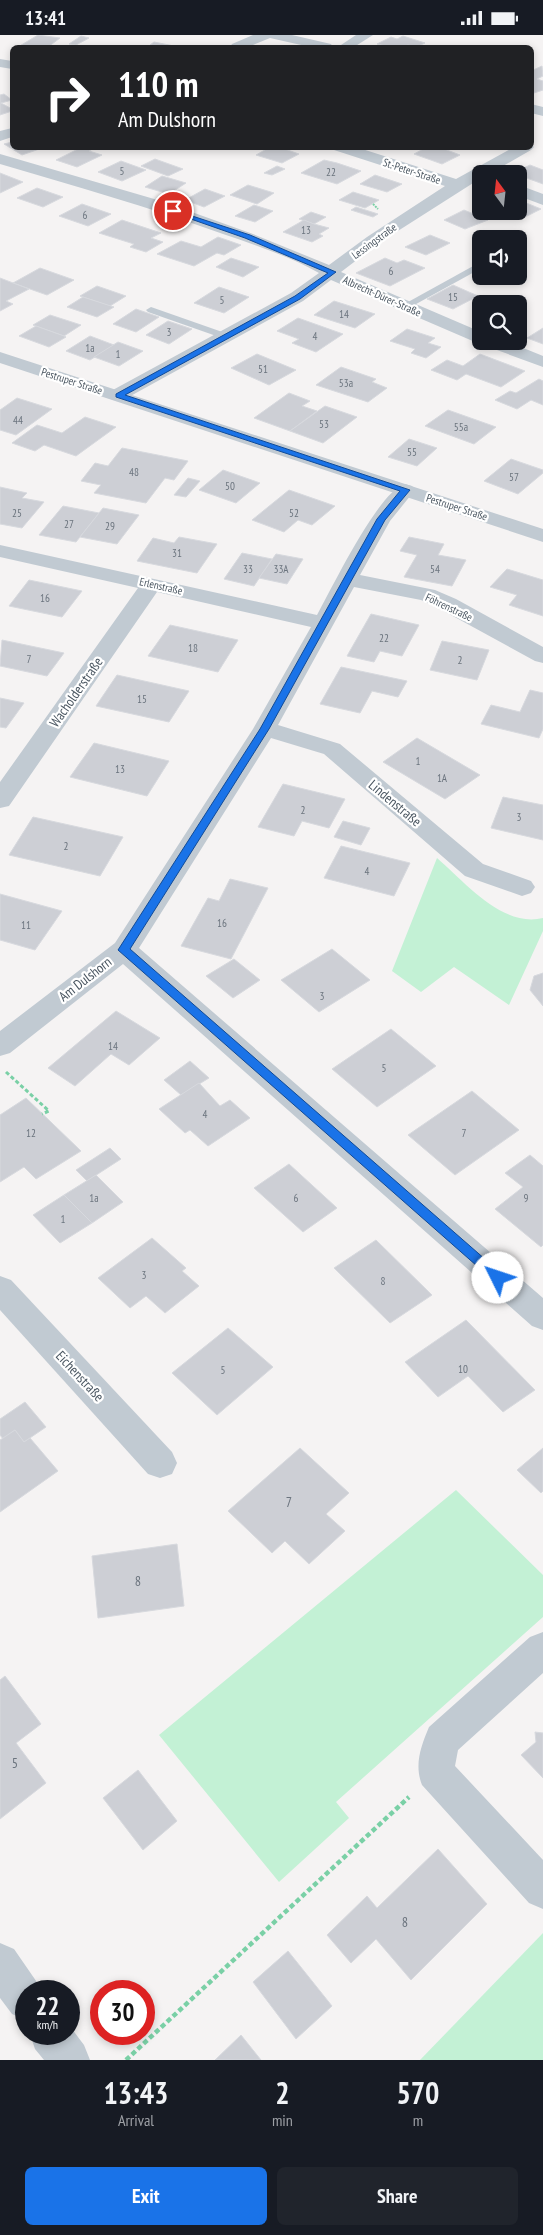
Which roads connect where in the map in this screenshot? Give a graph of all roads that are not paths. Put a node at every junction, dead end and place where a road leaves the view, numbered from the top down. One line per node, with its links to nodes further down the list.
1 (265, 35): 4 (street)
2 (274, 35): 5 (street)
3 (366, 35): 6 (street)
4 (242, 45)
5 (317, 45)
6 (348, 45)
7 (348, 150): 12 (street, St.-Peter-Straße)
8 (521, 150): 10 (street, Lessingstraße)
9 (3, 161): 16 (street, Albrecht-Dürer-Straße)
10 (495, 165)
11 (472, 178): 12 (street, Lessingstraße)
12 (457, 185): 16 (street, Lessingstraße)
13 (528, 194): 14 (street)
14 (543, 200)
15 (472, 270): 17 (lane)
16 (333, 272): 17 (street, Albrecht-Dürer-Straße); 20 (street, Lessingstraße)
17 (404, 307): 19 (street, Albrecht-Dürer-Straße)
18 (151, 310): 20 (lane)
19 (472, 334)
20 (226, 336): 24 (street, Lessingstraße)
21 (511, 350): 23 (street)
22 (0, 357): 24 (street, Pestruper Straße)
23 (543, 363)
24 (118, 395): 25 (street, Pestruper Straße)
25 (406, 490): 26 (street, Pestruper Straße); 28 (street, Am Dulshorn)
26 (543, 536)
27 (0, 551): 29 (street, Erlenstraße)
28 (347, 579): 30 (street, Am Dulshorn); 31 (street, Föhrenstraße)
29 (152, 584): 30 (street, Erlenstraße); 33 (street, Wacholderstraße)
30 (322, 623): 32 (street, Am Dulshorn)
31 (543, 656)
32 (265, 729): 34 (street, Lindenstraße); 35 (street, Am Dulshorn)
33 (0, 800)
34 (522, 887)
35 (124, 950): 36 (street, Am Dulshorn); 38 (street)
36 (3, 1045)
37 (0, 1289): 39 (street, Eichenstraße)
38 (543, 1317)
39 (160, 1463)
40 (543, 1649): 41 (street)
41 (543, 1889)
42 (0, 1963): 43 (street)
43 (15, 1984)
44 (58, 2045): 45 (street)
45 (69, 2060)

